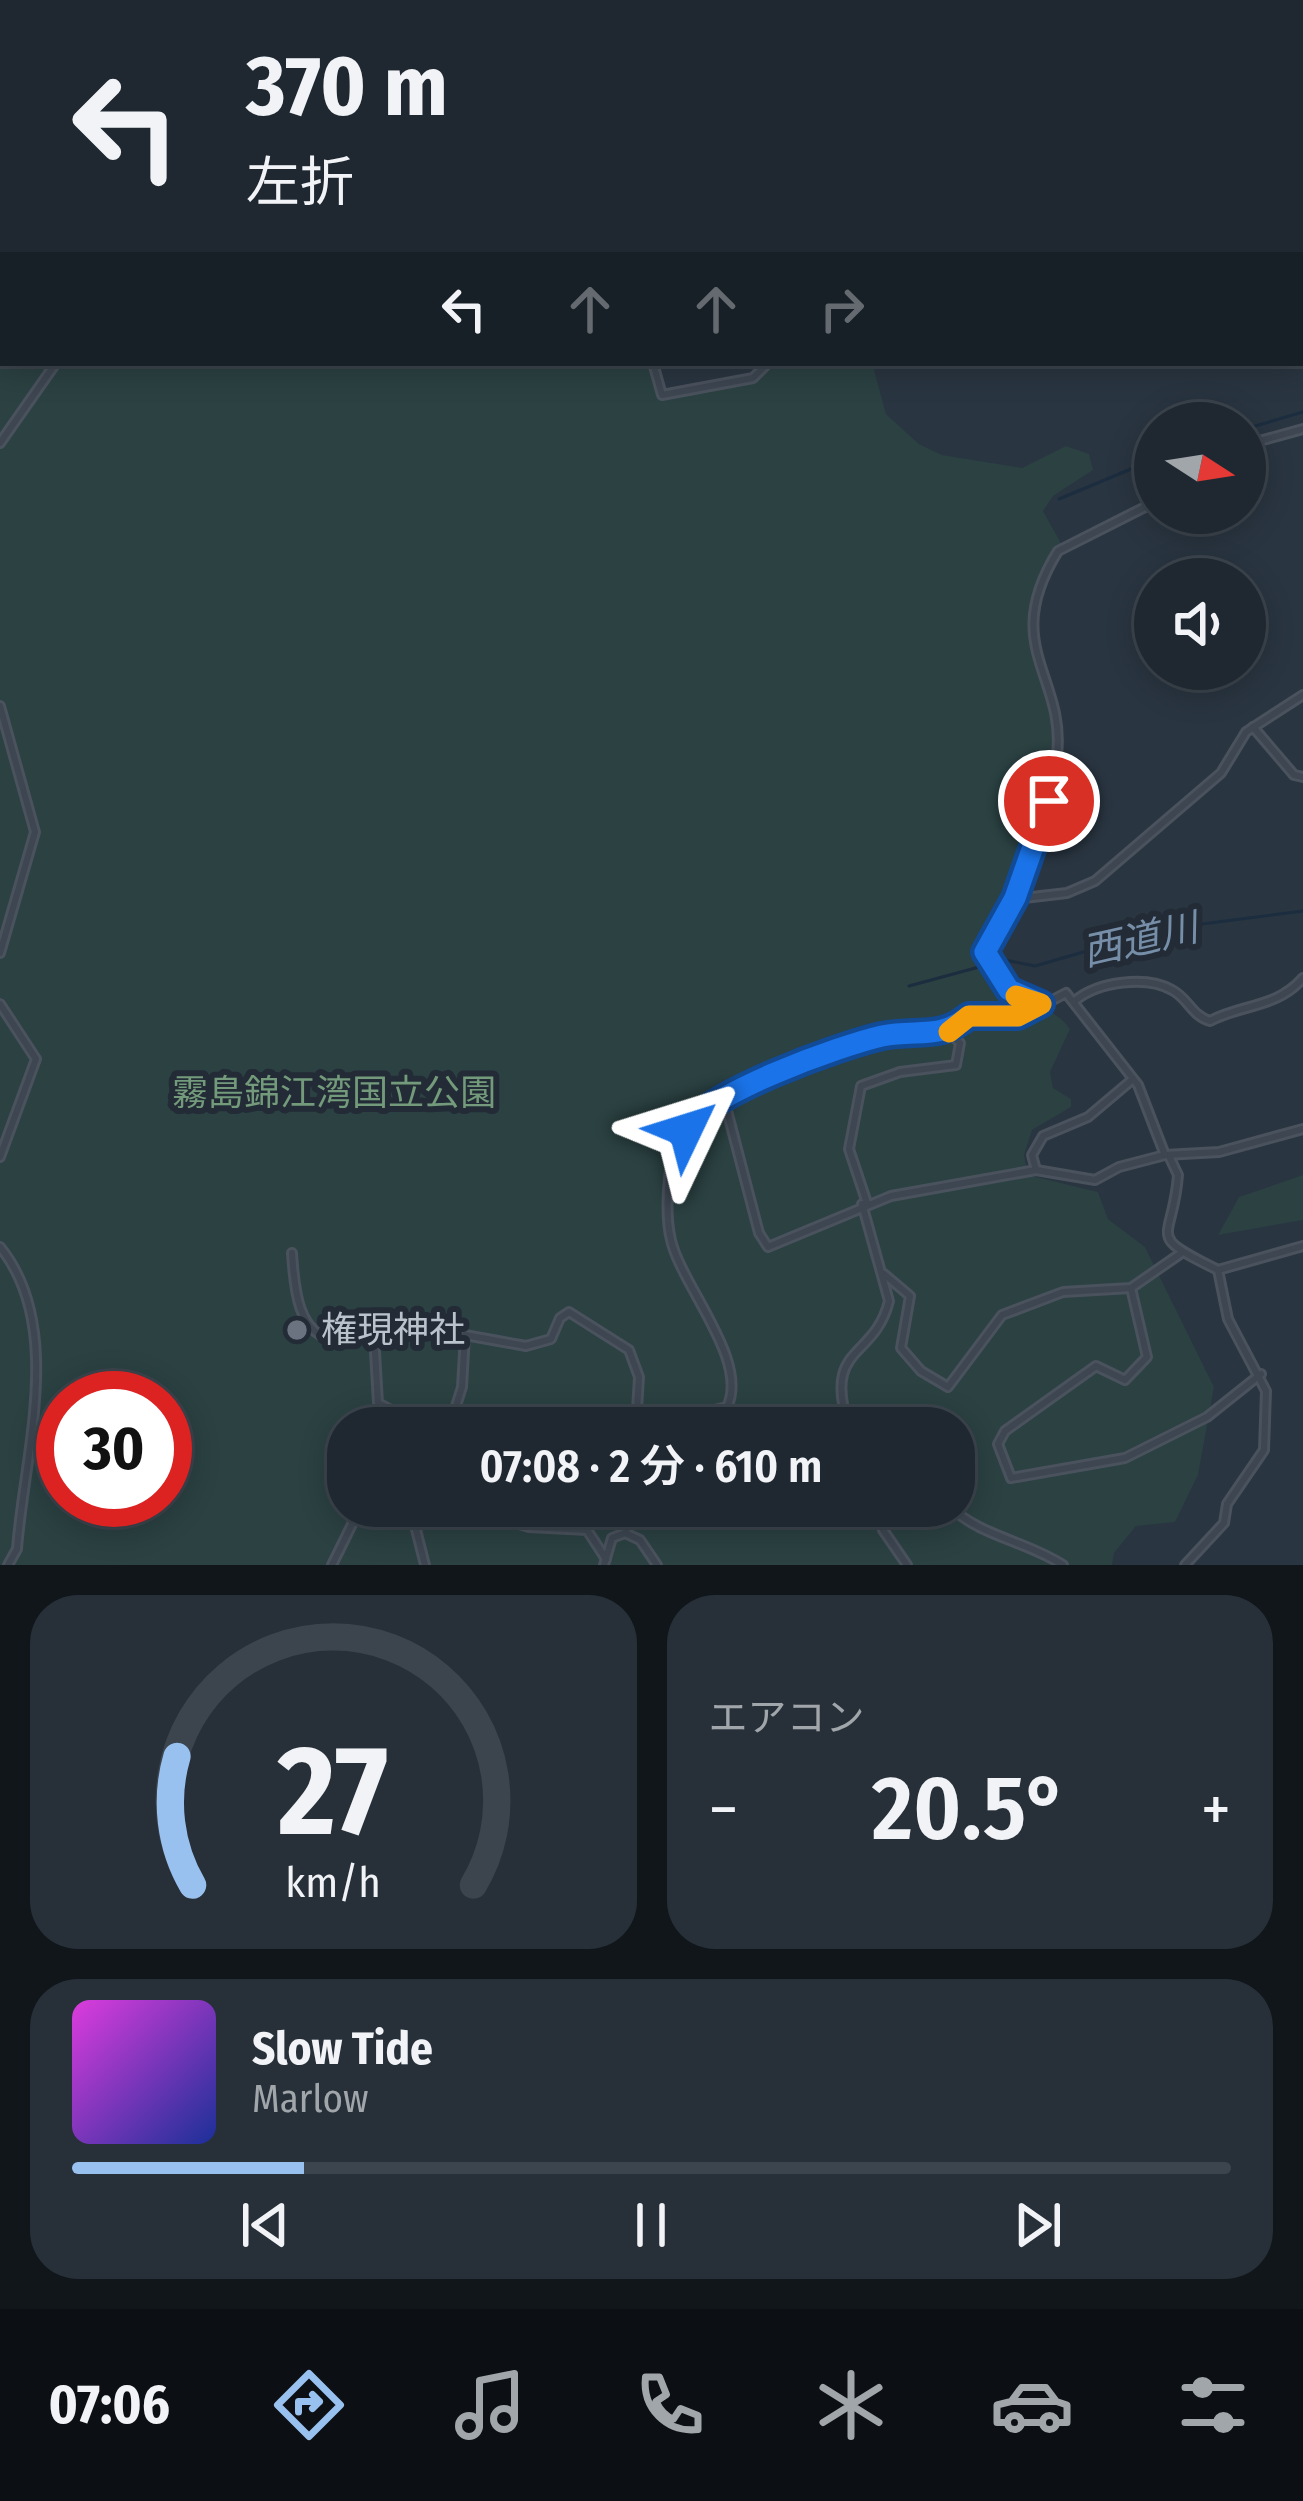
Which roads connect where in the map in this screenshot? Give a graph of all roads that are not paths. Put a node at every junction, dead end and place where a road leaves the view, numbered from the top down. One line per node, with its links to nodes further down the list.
1 (54, 366): 8 (street)
2 (654, 366): 5 (street)
3 (750, 366): 5 (street)
4 (765, 366): 5 (street)
5 (753, 378)
6 (1303, 429): 7 (street)
7 (1266, 439)
8 (0, 443)
9 (1134, 512): 14 (street)
10 (1303, 695): 12 (street)
11 (0, 706): 15 (street)
12 (1253, 728): 13 (street); 14 (street)
13 (1303, 777)
14 (1015, 898): 20 (street)
15 (0, 952)
16 (1301, 981): 17 (street); 18 (street)
17 (1303, 994)
18 (1076, 1000): 20 (street); 22 (street)
19 (0, 1004): 26 (street)
20 (1041, 1004): 21 (street)
21 (949, 1032): 23 (street); 28 (street)
22 (1134, 1078): 25 (street); 27 (street)
23 (723, 1094): 28 (street); 40 (street)
24 (1303, 1129): 25 (street)
25 (1167, 1155): 27 (street); 32 (street)
26 (0, 1157)
27 (1036, 1170): 28 (street)
28 (865, 1203): 34 (street)
29 (1303, 1246): 33 (street)
30 (0, 1247): 50 (street)
31 (292, 1253): 37 (street)
32 (1180, 1254): 33 (street); 35 (street)
33 (1218, 1270): 36 (street)
34 (884, 1274): 35 (street); 41 (street)
35 (1131, 1288): 36 (street)
36 (1261, 1374): 56 (street)
37 (385, 1407)
38 (456, 1407): 39 (street)
39 (637, 1407)
40 (720, 1407)
41 (844, 1407)
42 (351, 1527): 51 (street)
43 (415, 1527): 52 (street)
44 (526, 1527): 49 (street)
45 (627, 1527): 48 (street)
46 (882, 1527): 54 (street)
47 (971, 1527): 55 (street)
48 (626, 1533): 49 (street); 53 (street)
49 (605, 1562)
50 (8, 1565)
51 (332, 1565)
52 (425, 1565)
53 (657, 1565)
54 (907, 1565)
55 (1064, 1565)
56 (1185, 1565)

